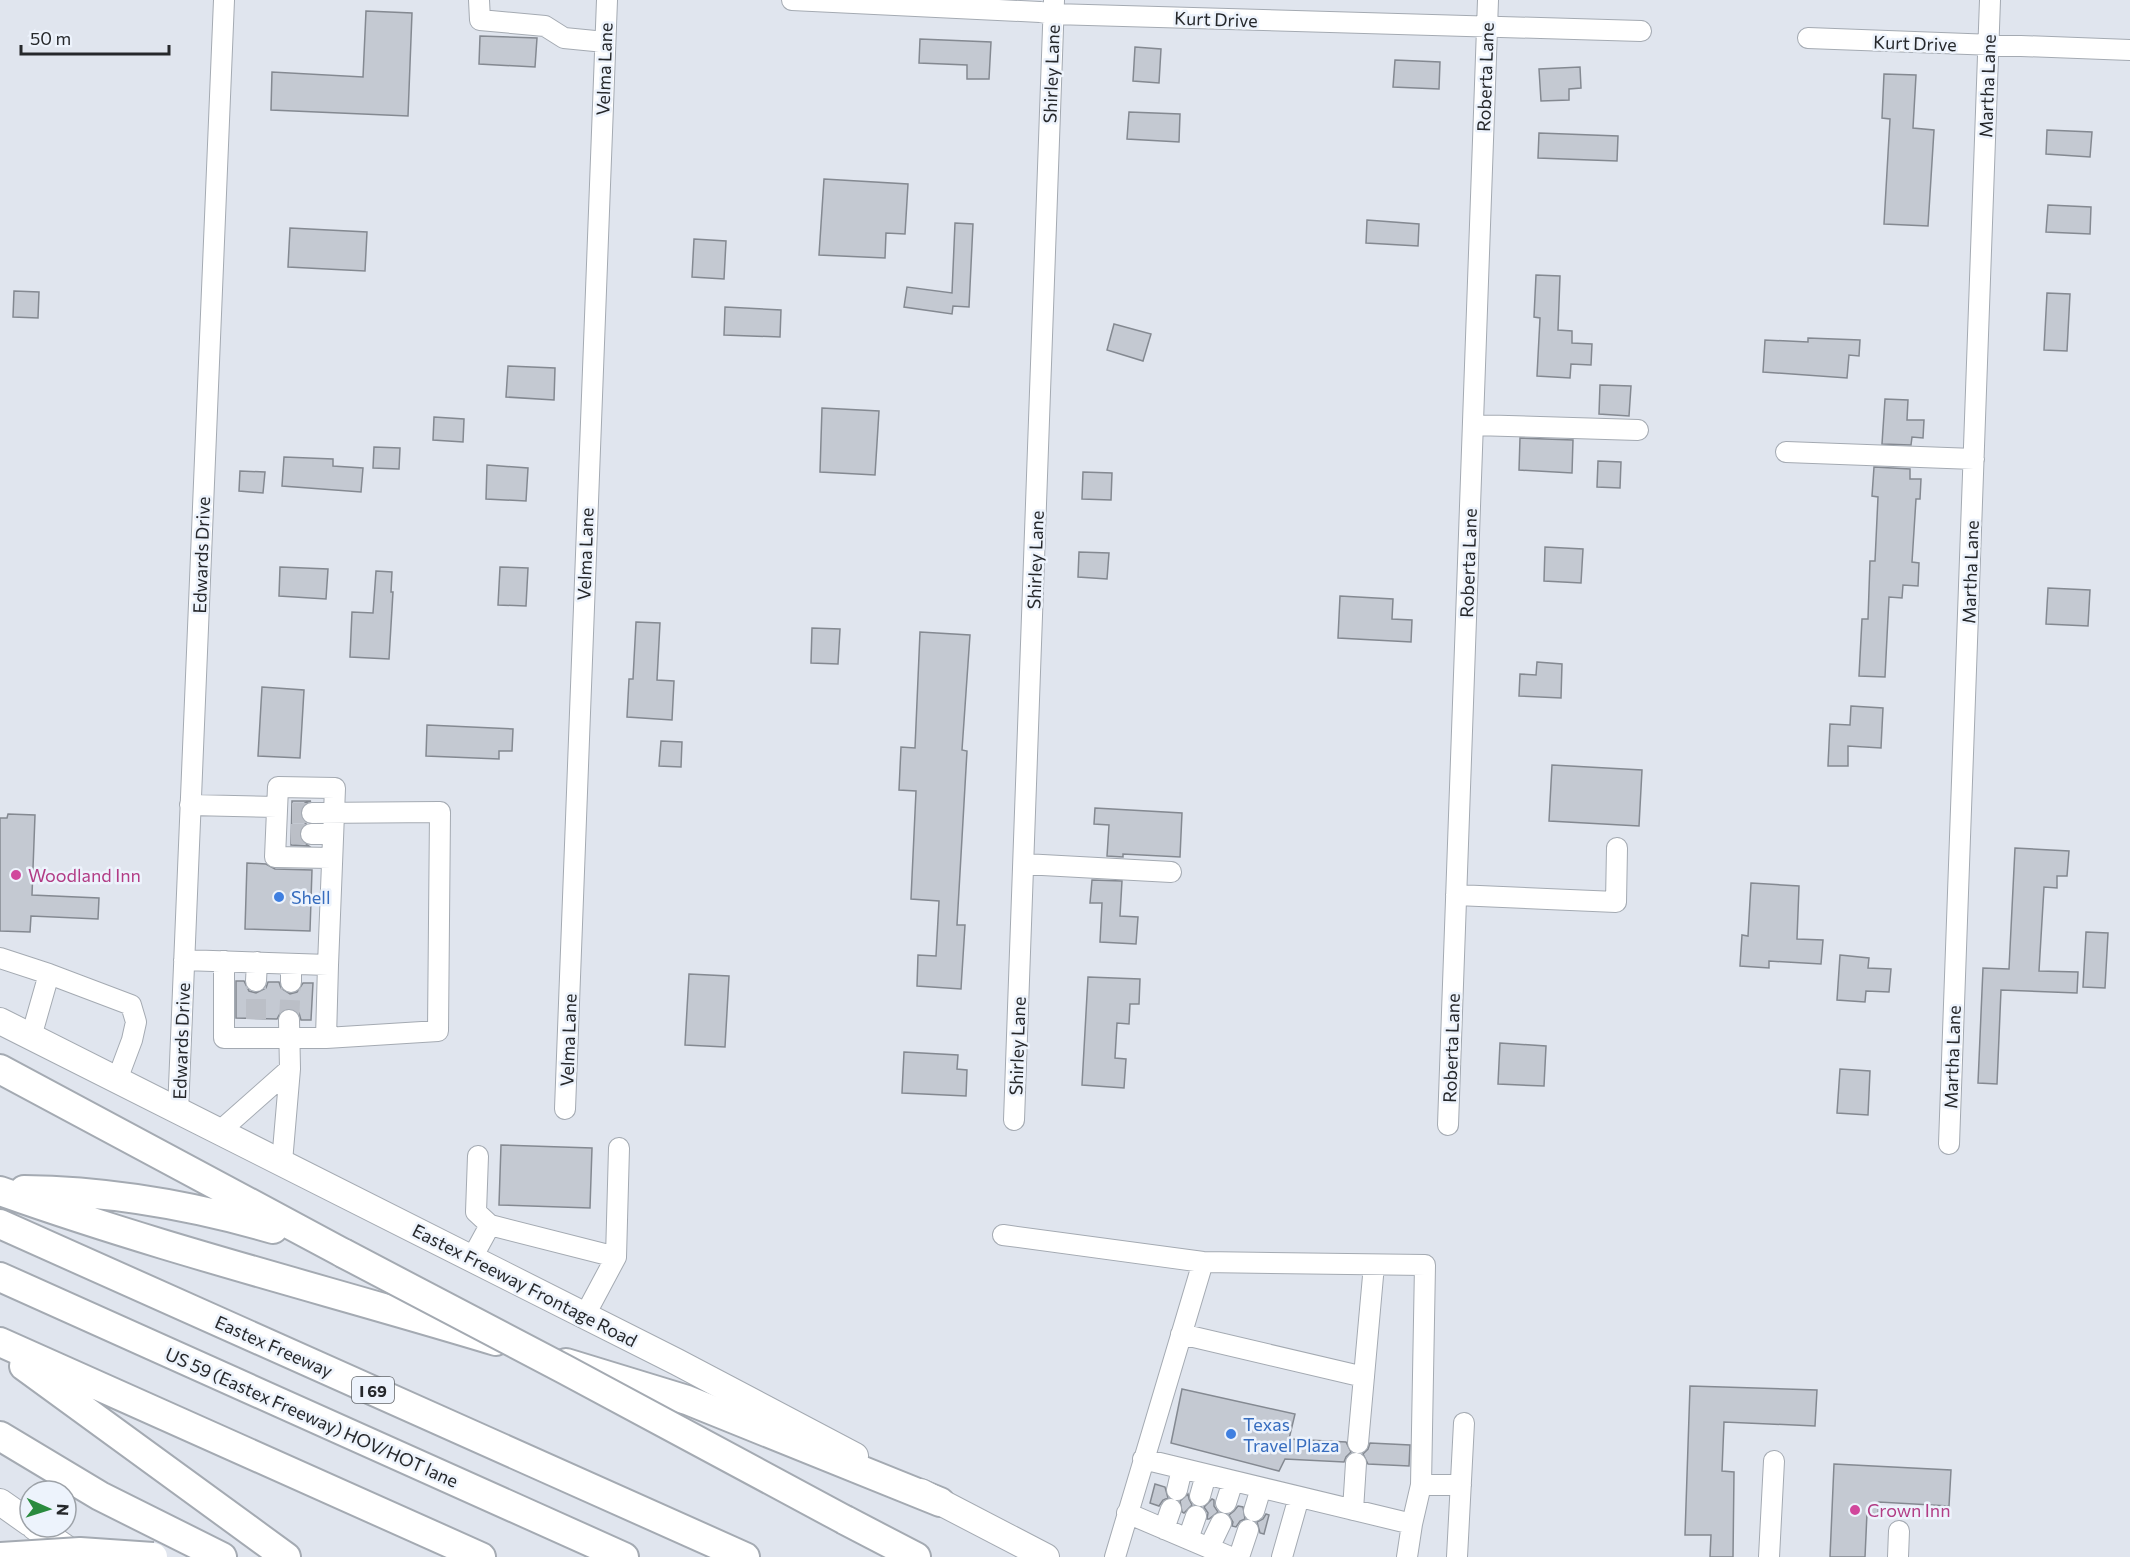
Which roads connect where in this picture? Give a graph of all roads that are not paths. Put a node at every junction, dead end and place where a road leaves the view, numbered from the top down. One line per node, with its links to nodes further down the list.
1 (224, 0): 18 (street, Edwards Drive)
2 (479, 0): 11 (street)
3 (607, 0): 11 (street, Velma Lane)
4 (792, 0): 7 (street, Kurt Drive)
5 (1488, 0): 8 (street, Roberta Lane)
6 (1990, 0): 12 (street, Martha Lane)
7 (1053, 7): 8 (street, Kurt Drive); 25 (street, Shirley Lane)
8 (1487, 26): 9 (street, Kurt Drive); 14 (street, Roberta Lane)
9 (1641, 31)
10 (1808, 39): 12 (street, Kurt Drive)
11 (605, 42): 40 (street, Velma Lane)
12 (1989, 46): 13 (street, Kurt Drive); 17 (street, Martha Lane)
13 (2130, 50)
14 (1473, 425): 15 (street); 27 (street, Roberta Lane)
15 (1638, 430)
16 (1786, 452): 17 (street)
17 (1974, 459): 45 (street, Martha Lane)
18 (190, 805): 19 (street); 29 (street, Edwards Drive)
19 (282, 810): 21 (street); 24 (street)
20 (312, 813): 21 (street)
21 (333, 824): 22 (street); 24 (street); 36 (street)
22 (311, 834)
23 (1617, 848): 27 (street)
24 (331, 858): 31 (street)
25 (1024, 864): 26 (street); 42 (street, Shirley Lane)
26 (1171, 872)
27 (1456, 895): 43 (street, Roberta Lane)
28 (0, 958): 32 (street)
29 (184, 960): 30 (street); 41 (street, Edwards Drive)
30 (224, 961): 31 (street); 34 (street)
31 (328, 965): 36 (street)
32 (49, 974): 35 (street); 39 (street)
33 (0, 1021): 35 (main road, Eastex Freeway Frontage Road)
34 (289, 1029): 36 (street); 38 (street)
35 (31, 1037): 39 (main road, Eastex Freeway Frontage Road)
36 (326, 1038)
37 (0, 1069): 53 (highway)
38 (290, 1069): 44 (street); 48 (street)
39 (117, 1080): 41 (main road, Eastex Freeway Frontage Road)
40 (565, 1109)
41 (178, 1111): 44 (main road, Eastex Freeway Frontage Road)
42 (1014, 1120)
43 (1448, 1125)
44 (220, 1131): 48 (main road, Eastex Freeway Frontage Road)
45 (1949, 1144)
46 (619, 1148): 54 (street)
47 (478, 1156): 51 (street)
48 (282, 1162): 55 (main road, Eastex Freeway Frontage Road)
49 (0, 1191): 53 (highway); 80 (highway)
50 (0, 1224): 103 (highway, Eastex Freeway / I 69)
51 (490, 1225): 54 (street); 55 (street)
52 (1003, 1235): 56 (street)
53 (343, 1253): 104 (highway, bridge)
54 (616, 1257): 59 (street)
55 (472, 1258): 59 (main road, Eastex Freeway Frontage Road)
56 (1203, 1262): 57 (street); 60 (street)
57 (1374, 1264): 63 (street); 73 (street)
58 (0, 1277): 102 (highway, US 59 (Eastex Freeway) HOV/HOT lane)
59 (585, 1315): 80 (main road, Eastex Freeway Frontage Road)
60 (1181, 1334): 63 (street); 67 (street)
61 (0, 1342): 101 (highway)
62 (0, 1349): 100 (highway)
63 (1364, 1377): 66 (street)
64 (1464, 1423): 74 (street)
65 (0, 1436): 99 (highway)
66 (1358, 1443)
67 (1143, 1460): 70 (street); 85 (street)
68 (1774, 1461): 111 (street)
69 (1356, 1463): 84 (street)
70 (1182, 1469): 71 (street); 76 (street)
71 (1206, 1475): 72 (street); 77 (street)
72 (1233, 1481): 75 (street); 81 (street)
73 (1421, 1485): 74 (street); 89 (street)
74 (1461, 1485): 110 (street)
75 (1261, 1488): 78 (street); 83 (street)
76 (1178, 1490)
77 (1200, 1496)
78 (1299, 1497): 84 (street); 108 (street)
79 (0, 1502): 86 (main road)
80 (940, 1502): 105 (main road, Eastex Freeway Frontage Road)
81 (1226, 1503)
82 (1172, 1509): 90 (street)
83 (1254, 1510)
84 (1353, 1510): 89 (street)
85 (1127, 1513): 90 (street); 106 (street)
86 (18, 1515)
87 (1196, 1516): 94 (street)
88 (1221, 1523): 95 (street)
89 (1412, 1524): 109 (street)
90 (1164, 1529): 94 (street)
91 (1248, 1530): 107 (street)
92 (1899, 1531): 112 (street)
93 (52, 1539): 97 (main road)
94 (1188, 1539): 95 (street)
95 (1209, 1548): 107 (street)
96 (0, 1557): 98 (highway, bridge)
97 (82, 1557)
98 (153, 1557)
99 (222, 1557)
100 (285, 1557)
101 (481, 1557)
102 (624, 1557)
103 (745, 1557)
104 (916, 1557)
105 (1046, 1557)
106 (1115, 1557)
107 (1232, 1557)
108 (1282, 1557)
109 (1407, 1557)
110 (1457, 1557)
111 (1769, 1557)
112 (1898, 1557)

